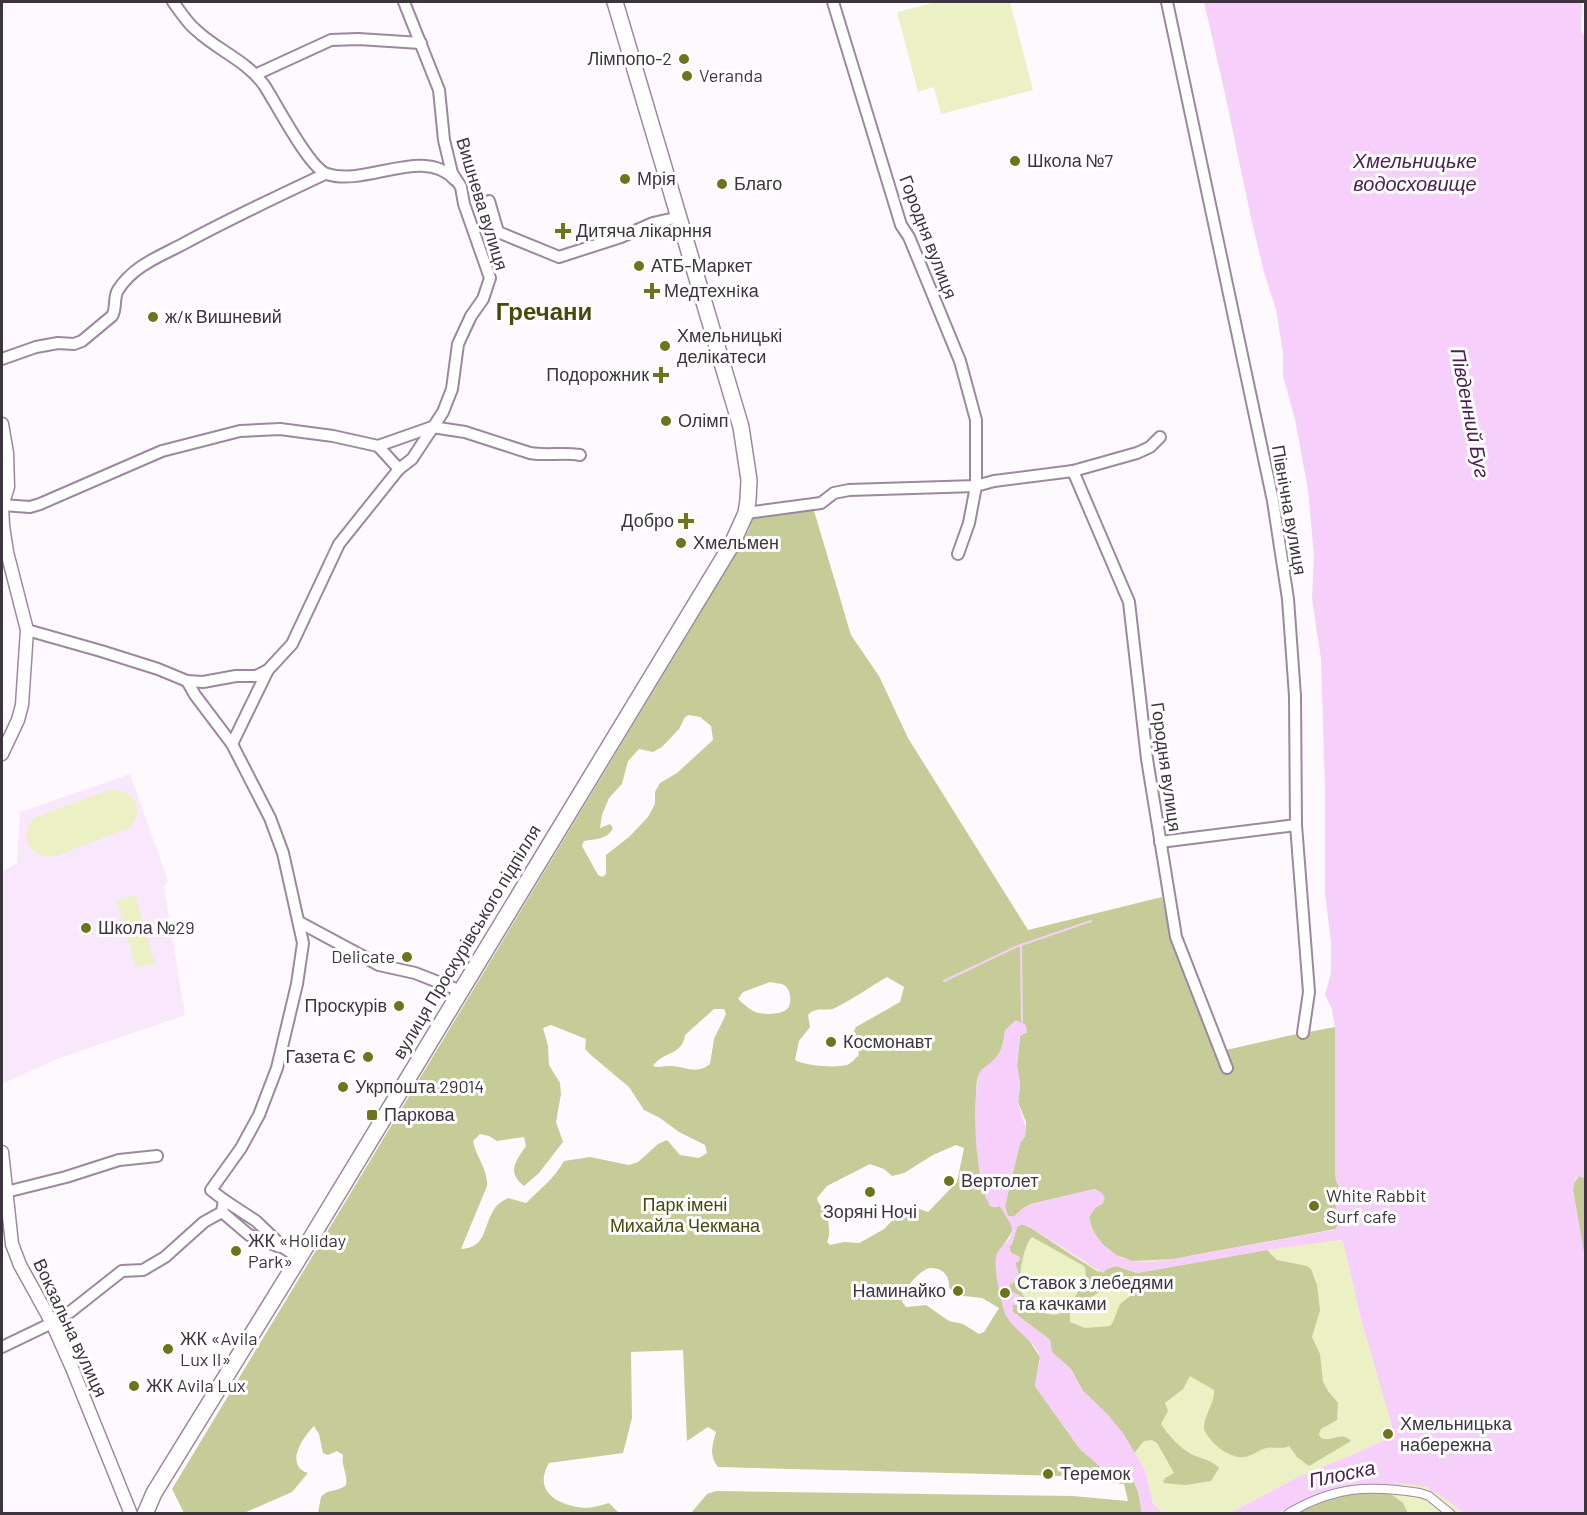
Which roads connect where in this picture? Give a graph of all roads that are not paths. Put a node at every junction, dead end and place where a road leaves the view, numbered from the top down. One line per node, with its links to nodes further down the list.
1 (173, 2): 7 (street)
2 (404, 2): 6 (street, Вишнева вулиця)
3 (615, 2): 11 (main road, вулиця Проскурівського підпілля)
4 (833, 2): 20 (street, Городня вулиця)
5 (1167, 2): 30 (street, Північна вулиця)
6 (421, 43): 7 (street); 9 (street, Вишнева вулиця)
7 (257, 74): 8 (street)
8 (325, 174): 9 (street); 12 (street)
9 (461, 187): 14 (street, Вишнева вулиця)
10 (489, 201): 11 (street)
11 (679, 217): 22 (main road, вулиця Проскурівського підпілля)
12 (2, 359)
13 (2, 424): 21 (street)
14 (432, 427): 16 (street); 17 (street); 18 (street, Вишнева вулиця)
15 (1160, 437): 19 (street)
16 (378, 446): 18 (street); 21 (street)
17 (580, 455)
18 (399, 470): 26 (street, Вишнева вулиця)
19 (1073, 471): 20 (street); 31 (street, Городня вулиця)
20 (976, 486): 22 (street); 24 (street, Городня вулиця)
21 (2, 506): 23 (street)
22 (746, 513): 33 (main road, вулиця Проскурівського підпілля)
23 (2, 526): 25 (street)
24 (958, 554)
25 (27, 630): 27 (street); 29 (street)
26 (268, 670): 27 (street); 28 (street, Вишнева вулиця)
27 (187, 681): 28 (street)
28 (232, 744): 32 (street)
29 (2, 754)
30 (1296, 825): 31 (street); 34 (street, Північна вулиця)
31 (1160, 842): 35 (street, Городня вулиця)
32 (299, 922): 33 (street); 39 (street)
33 (461, 991): 42 (main road, вулиця Проскурівського підпілля)
34 (1303, 1033)
35 (1227, 1068)
36 (2, 1152): 38 (street, Вокзальна вулиця)
37 (157, 1156): 38 (street)
38 (6, 1192): 43 (street, Вокзальна вулиця)
39 (224, 1200): 40 (street); 41 (street)
40 (222, 1212): 41 (street); 43 (street)
41 (284, 1248): 42 (street)
42 (299, 1258): 47 (main road, вулиця Проскурівського підпілля)
43 (52, 1323): 44 (street); 46 (street, Вокзальна вулиця)
44 (2, 1347)
45 (1289, 1513): 48 (street)
46 (131, 1514)
47 (145, 1514)
48 (1451, 1514)

